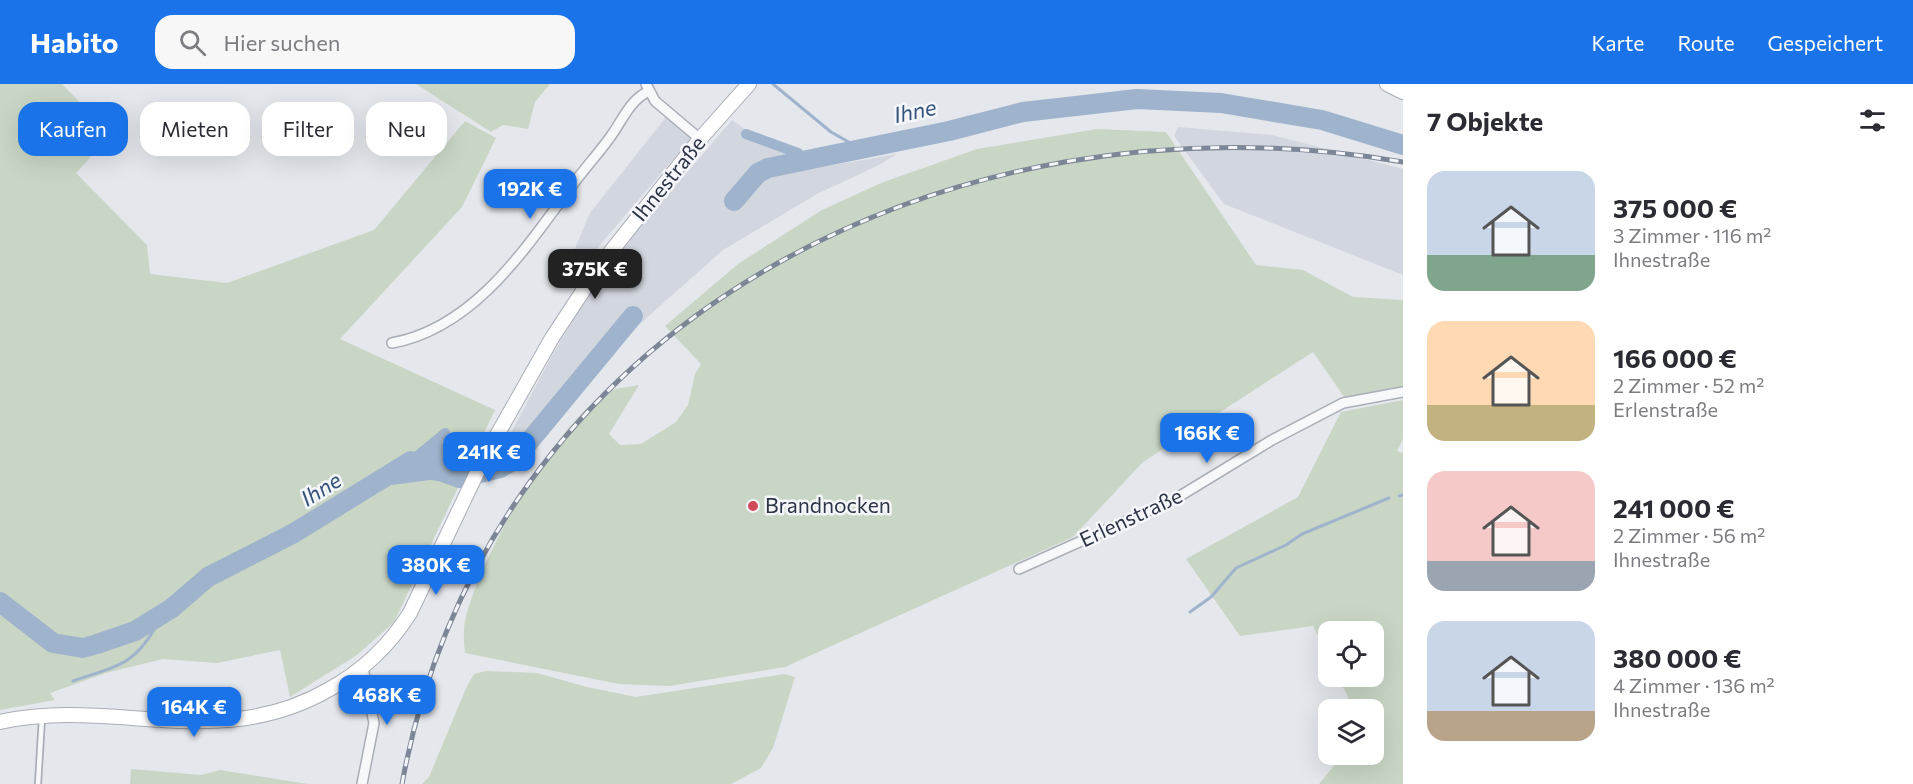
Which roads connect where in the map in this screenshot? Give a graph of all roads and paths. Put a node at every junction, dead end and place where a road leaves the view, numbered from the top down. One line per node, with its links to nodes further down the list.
1 (749, 84): 5 (main road, Ihnestraße)
2 (1387, 84): 4 (main road)
3 (647, 87): 5 (street); 6 (street)
4 (1403, 92)
5 (700, 139): 9 (main road, Ihnestraße)
6 (392, 343)
7 (1403, 392): 8 (street, Erlenstraße)
8 (1019, 569)
9 (363, 668): 10 (main road, Ihnestraße); 13 (street)
10 (42, 718): 11 (main road, Ihnestraße); 12 (lane)
11 (1, 722)
12 (38, 784)
13 (362, 784)

